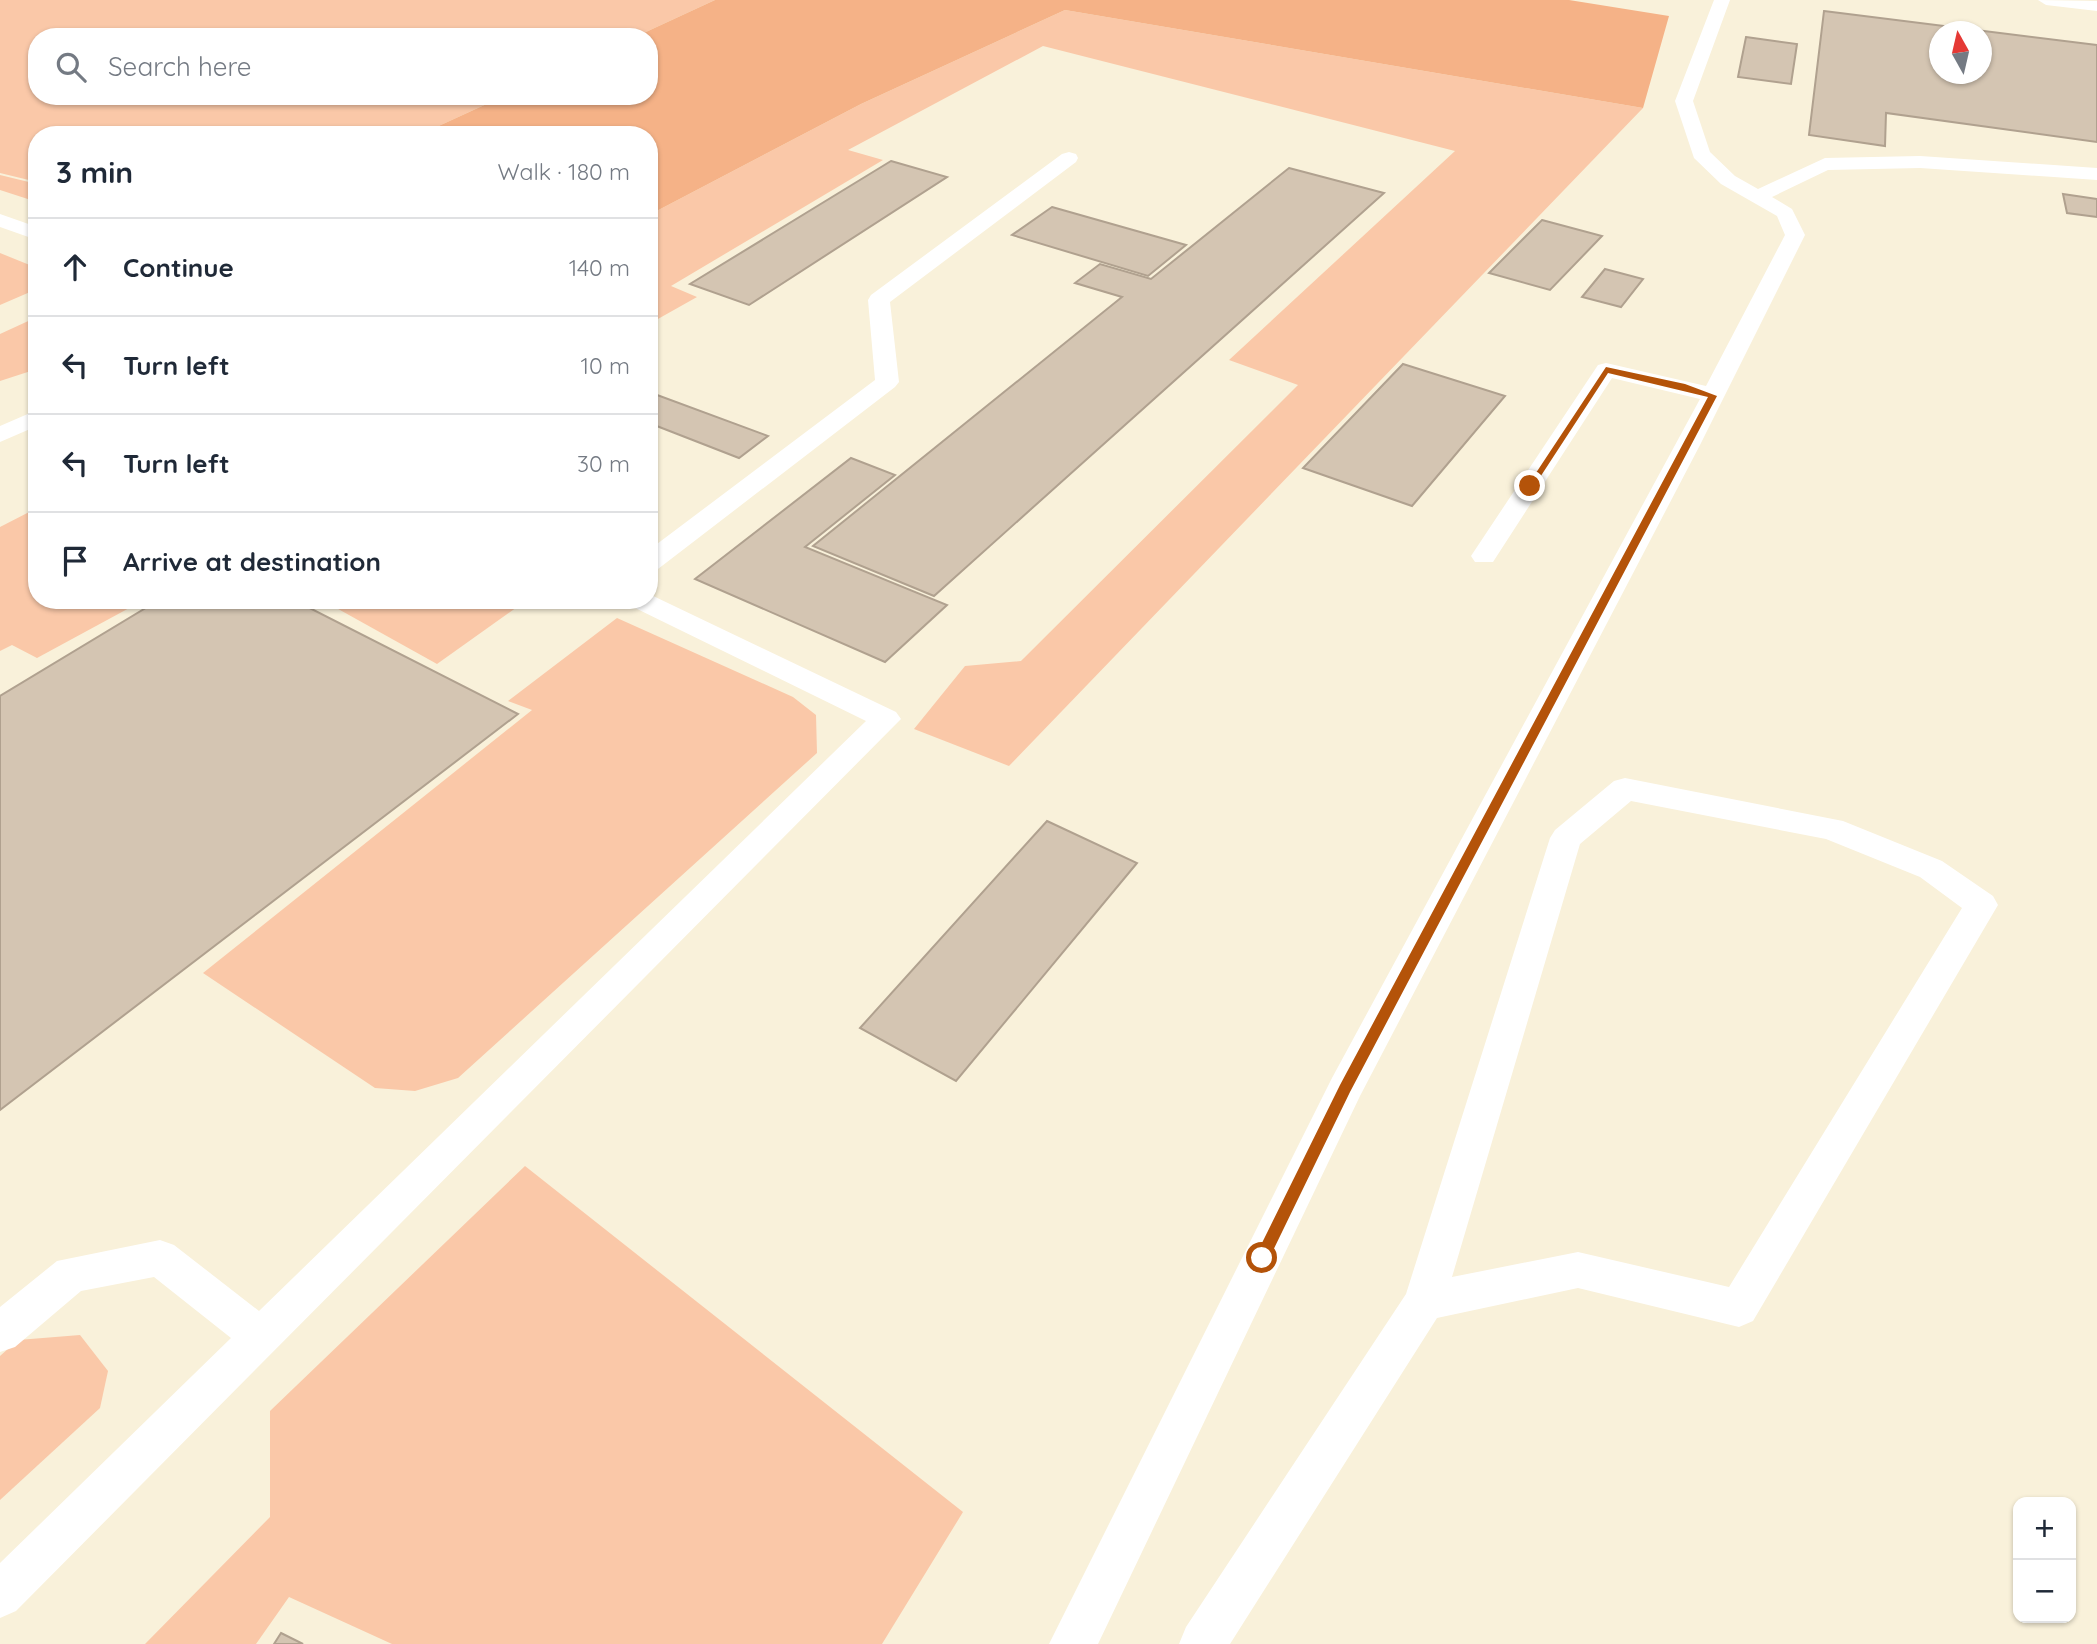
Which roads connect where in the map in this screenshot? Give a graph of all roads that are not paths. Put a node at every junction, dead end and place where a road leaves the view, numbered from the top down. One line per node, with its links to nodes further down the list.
1 (1722, 0): 6 (lane)
2 (2046, 0): 3 (lane)
3 (2097, 6)
4 (1069, 158): 12 (lane)
5 (2097, 174): 6 (lane)
6 (1758, 197): 9 (lane)
7 (0, 220): 8 (lane)
8 (28, 231)
9 (1713, 396): 13 (lane); 19 (lane)
10 (28, 421): 11 (lane)
11 (0, 435)
12 (658, 556)
13 (1484, 556)
14 (658, 608): 17 (lane)
15 (1424, 1301): 15 (lane); 20 (lane)
16 (0, 1334): 17 (lane)
17 (261, 1337): 18 (lane)
18 (0, 1595)
19 (1073, 1644)
20 (1203, 1644)

